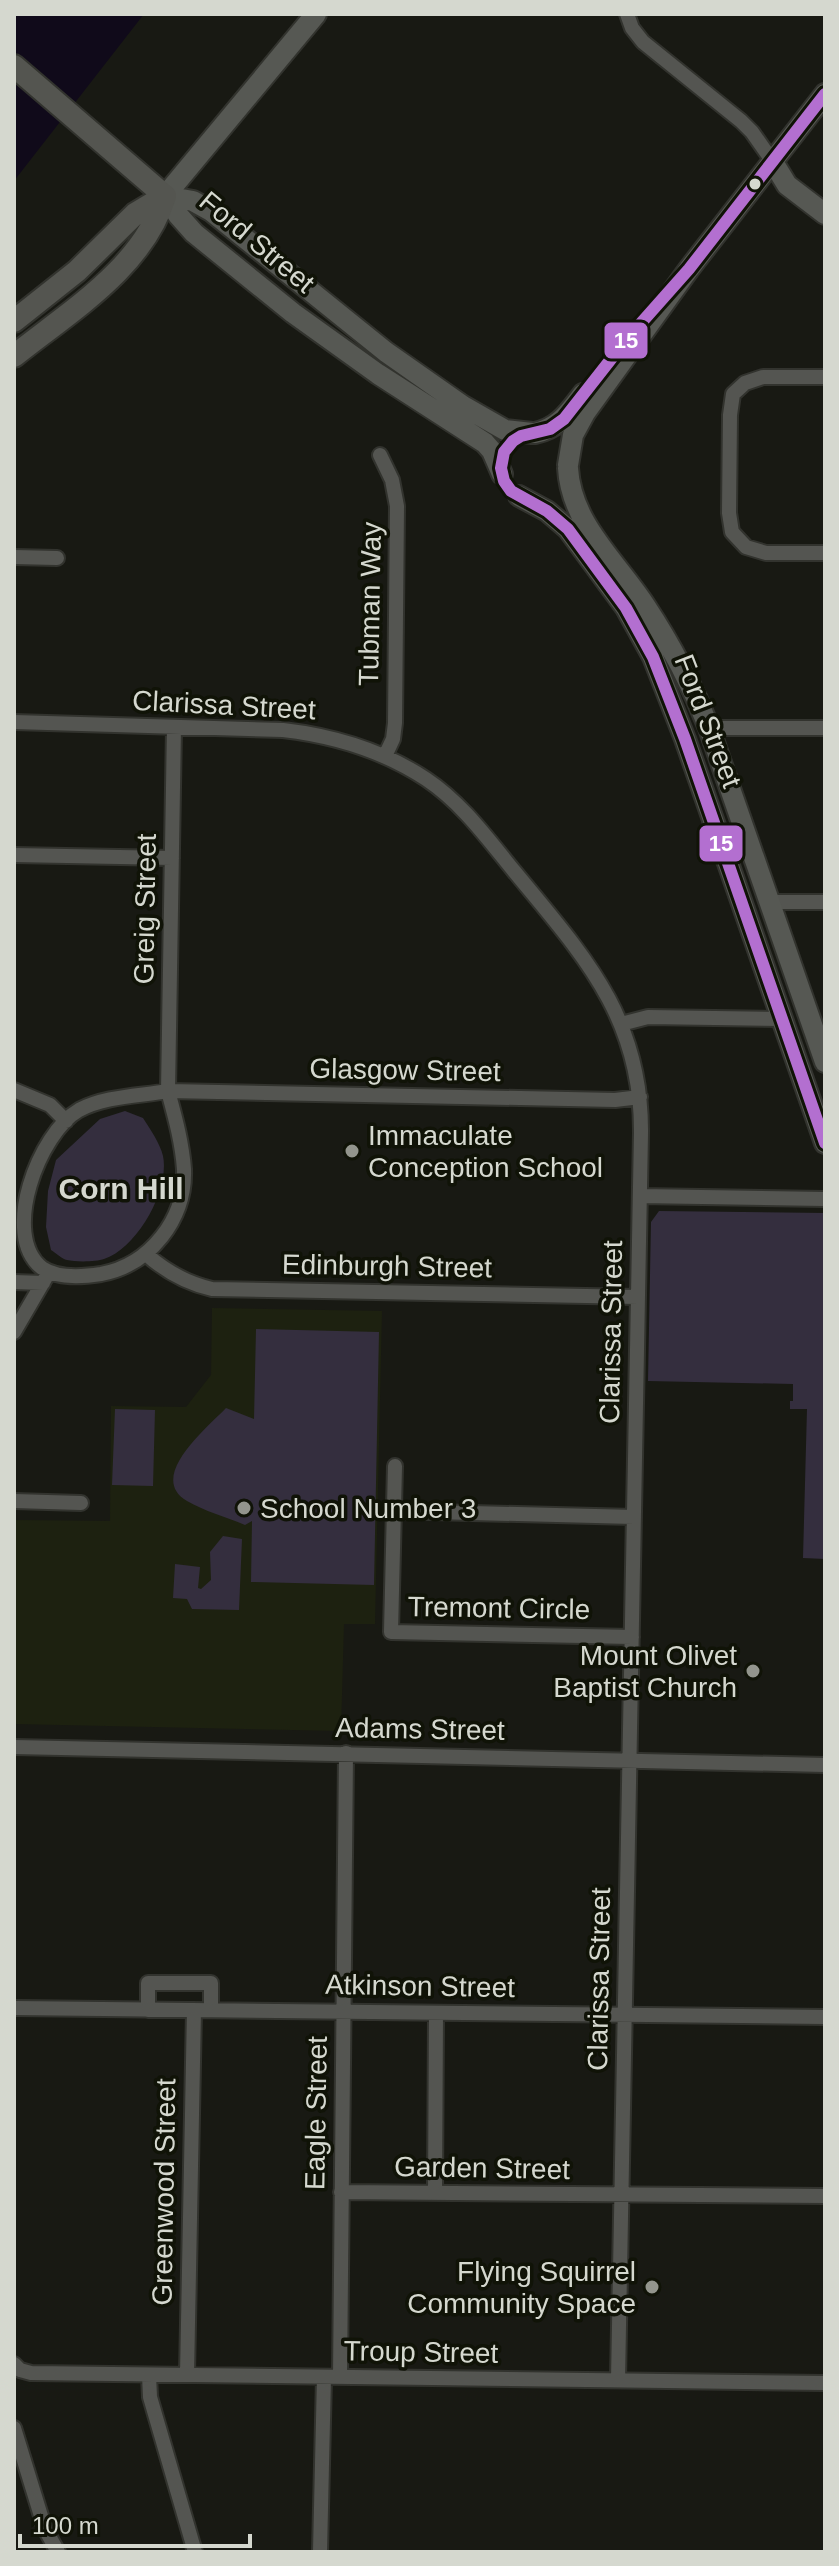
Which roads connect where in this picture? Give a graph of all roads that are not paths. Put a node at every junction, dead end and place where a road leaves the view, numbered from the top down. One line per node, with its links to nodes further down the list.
1 (316, 14): 6 (main road)
2 (627, 14): 5 (street)
3 (14, 66): 6 (main road, Ford Street)
4 (825, 94): 5 (main road)
5 (773, 162): 7 (main road); 8 (main road)
6 (165, 196): 9 (main road); 10 (main road); 12 (main road, Ford Street); 15 (main road, Ford Street)
7 (825, 214)
8 (689, 269): 12 (main road); 14 (main road)
9 (14, 321)
10 (14, 356)
11 (825, 377): 17 (street)
12 (534, 433): 14 (main road); 15 (main road)
13 (380, 455): 24 (street, Tubman Way)
14 (568, 466): 16 (main road); 22 (main road, Ford Street)
15 (502, 474): 16 (main road)
16 (519, 496): 29 (main road, Ford Street)
17 (825, 553)
18 (14, 557): 19 (street)
19 (57, 558)
20 (14, 722): 21 (street, Clarissa Street)
21 (174, 727): 24 (street, Clarissa Street); 26 (street, Greig Street)
22 (709, 728): 23 (street); 27 (main road, Ford Street)
23 (825, 728)
24 (385, 756): 30 (street, Clarissa Street)
25 (14, 855): 26 (street)
26 (172, 858): 33 (street, Greig Street)
27 (769, 902): 28 (street); 31 (main road, Ford Street)
28 (825, 902)
29 (783, 1019): 30 (street); 36 (main road, Ford Street)
30 (621, 1024): 34 (street, Clarissa Street)
31 (825, 1062)
32 (14, 1090): 35 (street)
33 (168, 1091): 34 (street, Glasgow Street); 35 (street); 39 (street)
34 (640, 1097): 37 (street, Clarissa Street)
35 (66, 1121): 40 (street)
36 (825, 1143)
37 (640, 1196): 38 (street); 42 (street, Clarissa Street)
38 (825, 1199)
39 (146, 1254): 40 (street); 42 (street, Edinburgh Street)
40 (46, 1278): 41 (street); 43 (street)
41 (14, 1282)
42 (638, 1297): 48 (street, Clarissa Street)
43 (14, 1332)
44 (395, 1466): 47 (street, Tremont Circle)
45 (14, 1501): 46 (street)
46 (81, 1503)
47 (394, 1511): 48 (street); 49 (street, Tremont Circle)
48 (634, 1517): 49 (street, Clarissa Street)
49 (632, 1637): 52 (street, Clarissa Street)
50 (14, 1747): 51 (street, Adams Street)
51 (346, 1753): 52 (street, Adams Street); 58 (street, Eagle Street)
52 (630, 1760): 53 (street, Adams Street); 60 (street, Clarissa Street)
53 (825, 1765)
54 (14, 2008): 55 (street, Atkinson Street)
55 (148, 2010): 56 (street, Atkinson Street); 57 (street)
56 (194, 2010): 57 (street, Atkinson Street); 68 (street, Greenwood Street)
57 (211, 2010): 58 (street, Atkinson Street)
58 (343, 2011): 59 (street, Atkinson Street); 62 (street, Eagle Street)
59 (436, 2013): 60 (street, Atkinson Street); 63 (street)
60 (625, 2014): 61 (street, Atkinson Street); 64 (street, Clarissa Street)
61 (825, 2017)
62 (341, 2192): 63 (street, Garden Street); 70 (street, Eagle Street)
63 (435, 2193): 64 (street, Garden Street)
64 (621, 2196): 65 (street, Garden Street); 71 (street, Clarissa Street)
65 (825, 2196)
66 (15, 2366): 67 (street, Troup Street)
67 (149, 2375): 68 (street, Troup Street); 75 (street)
68 (187, 2375): 69 (street, Troup Street)
69 (324, 2377): 70 (street, Troup Street); 76 (street)
70 (340, 2377): 71 (street, Troup Street)
71 (618, 2380): 72 (street, Troup Street)
72 (825, 2383)
73 (14, 2428): 74 (street)
74 (58, 2551)
75 (195, 2552)
76 (320, 2552)

